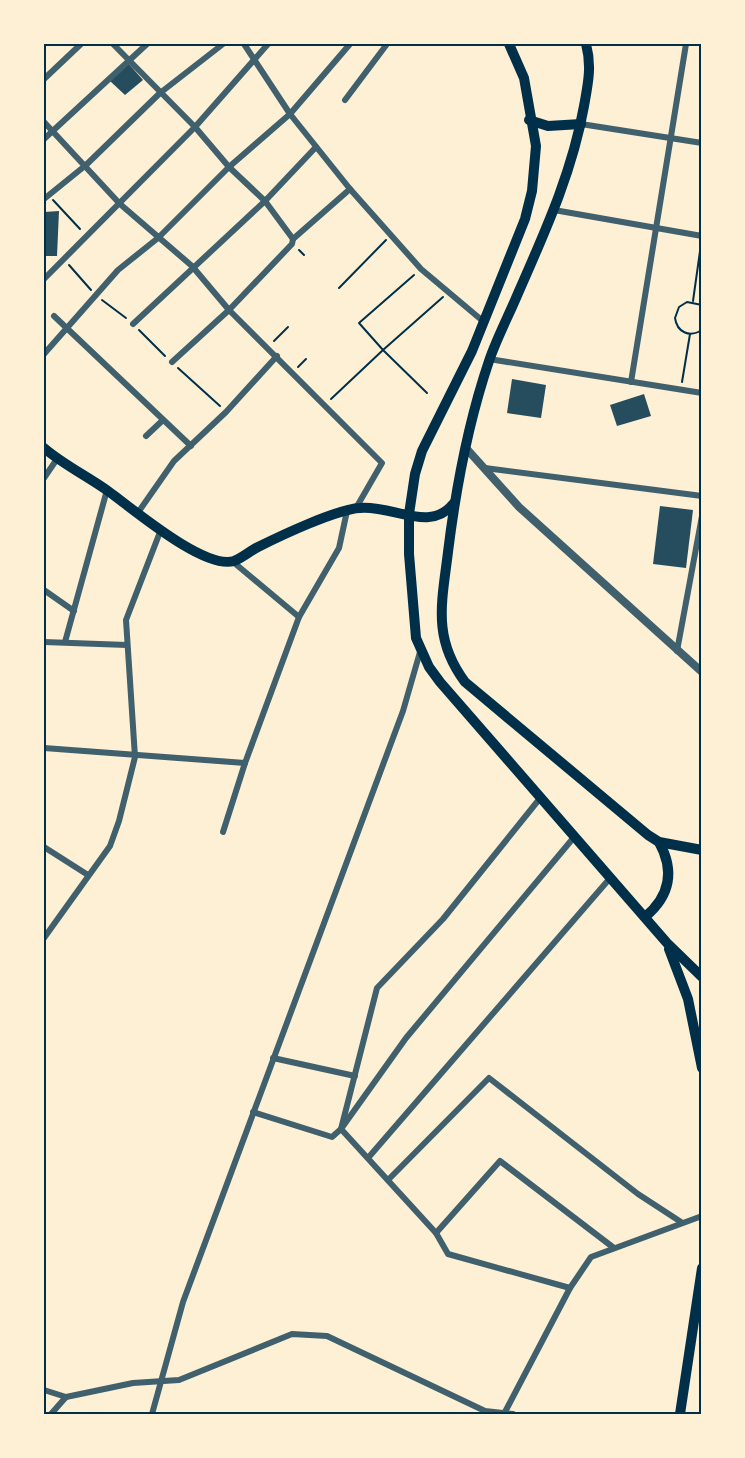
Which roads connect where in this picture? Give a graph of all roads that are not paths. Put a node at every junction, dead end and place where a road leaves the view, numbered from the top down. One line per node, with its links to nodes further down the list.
1 (81, 44): 16 (street)
2 (113, 44): 14 (street)
3 (147, 44): 14 (street)
4 (223, 44): 17 (street)
5 (244, 44): 13 (street)
6 (268, 44): 13 (street)
7 (350, 44): 19 (street)
8 (387, 44): 18 (street)
9 (509, 44): 20 (main road)
10 (586, 44): 15 (main road)
11 (594, 44): 15 (main road)
12 (686, 44): 25 (street)
13 (254, 59): 19 (street); 23 (street)
14 (128, 60): 17 (street); 24 (street)
15 (591, 65): 22 (main road)
16 (44, 79)
17 (160, 93): 23 (street); 29 (street)
18 (345, 100)
19 (290, 114): 28 (street); 30 (street)
20 (530, 120): 22 (main road); 44 (main road)
21 (44, 122): 24 (street)
22 (581, 124): 25 (street); 35 (main road)
23 (195, 127): 30 (street); 34 (street)
24 (52, 131): 26 (street); 29 (street)
25 (671, 138): 27 (street); 36 (street)
26 (44, 139)
27 (702, 143)
28 (316, 147): 31 (street); 33 (street)
29 (86, 165): 32 (street); 34 (street)
30 (229, 167): 33 (street); 38 (street)
31 (350, 189): 39 (street); 44 (street)
32 (46, 197)
33 (265, 201): 39 (street); 40 (street)
34 (120, 204): 38 (street); 41 (street)
35 (554, 210): 36 (street); 49 (main road)
36 (658, 229): 37 (street); 51 (street)
37 (702, 236)
38 (158, 238): 40 (street); 46 (street)
39 (292, 239): 42 (street)
40 (192, 266): 42 (street); 45 (street)
41 (44, 279)
42 (229, 310): 48 (street); 50 (street)
43 (54, 316): 46 (street)
44 (484, 322): 66 (main road)
45 (133, 324)
46 (67, 328): 47 (street); 53 (street)
47 (44, 354)
48 (277, 356): 55 (street); 64 (street)
49 (489, 359): 51 (street); 56 (main road)
50 (172, 363)
51 (631, 382): 52 (street)
52 (702, 393)
53 (163, 420): 54 (street); 55 (street)
54 (146, 436)
55 (191, 446): 65 (street)
56 (465, 447): 59 (street); 63 (main road)
57 (44, 448): 58 (main road)
58 (57, 459): 60 (street); 61 (main road)
59 (484, 468): 62 (street); 77 (street)
60 (44, 478)
61 (107, 490): 65 (main road); 71 (street)
62 (702, 496)
63 (454, 503): 66 (main road); 85 (main road)
64 (352, 509): 66 (main road); 69 (main road); 72 (street)
65 (136, 514): 68 (main road)
66 (410, 514): 76 (main road)
67 (702, 516): 77 (street)
68 (160, 532): 69 (main road); 75 (street)
69 (232, 561): 72 (street)
70 (44, 590): 71 (street)
71 (74, 611): 74 (street)
72 (299, 617): 81 (street)
73 (44, 642): 74 (street)
74 (65, 642): 75 (street)
75 (127, 645): 80 (street)
76 (420, 651): 82 (main road); 94 (street)
77 (677, 652): 78 (street)
78 (702, 672)
79 (44, 748): 80 (street)
80 (135, 757): 81 (street); 88 (street)
81 (245, 763): 83 (street)
82 (541, 797): 84 (main road); 96 (street)
83 (224, 832)
84 (575, 836): 89 (main road); 98 (street)
85 (659, 842): 87 (main road); 90 (main road)
86 (44, 847): 88 (street)
87 (702, 850)
88 (88, 875): 91 (street)
89 (611, 878): 90 (main road); 99 (street)
90 (645, 917): 92 (main road)
91 (44, 938)
92 (666, 943): 93 (main road); 95 (main road)
93 (702, 977)
94 (273, 1058): 96 (street); 97 (street)
95 (702, 1068)
96 (355, 1076): 98 (street)
97 (253, 1112): 98 (street); 107 (street)
98 (341, 1129): 99 (street)
99 (368, 1158): 100 (street)
100 (388, 1180): 102 (street); 103 (street)
101 (702, 1216): 102 (street)
102 (681, 1222): 104 (street)
103 (436, 1233): 104 (street); 106 (street)
104 (614, 1248): 106 (street)
105 (702, 1269): 115 (main road)
106 (570, 1288): 110 (street)
107 (161, 1381): 109 (street); 111 (street); 113 (street)
108 (44, 1390): 109 (street)
109 (66, 1397): 112 (street)
110 (505, 1412): 111 (street); 114 (street)
111 (484, 1413)
112 (51, 1414)
113 (152, 1414)
114 (513, 1414)
115 (680, 1414)

